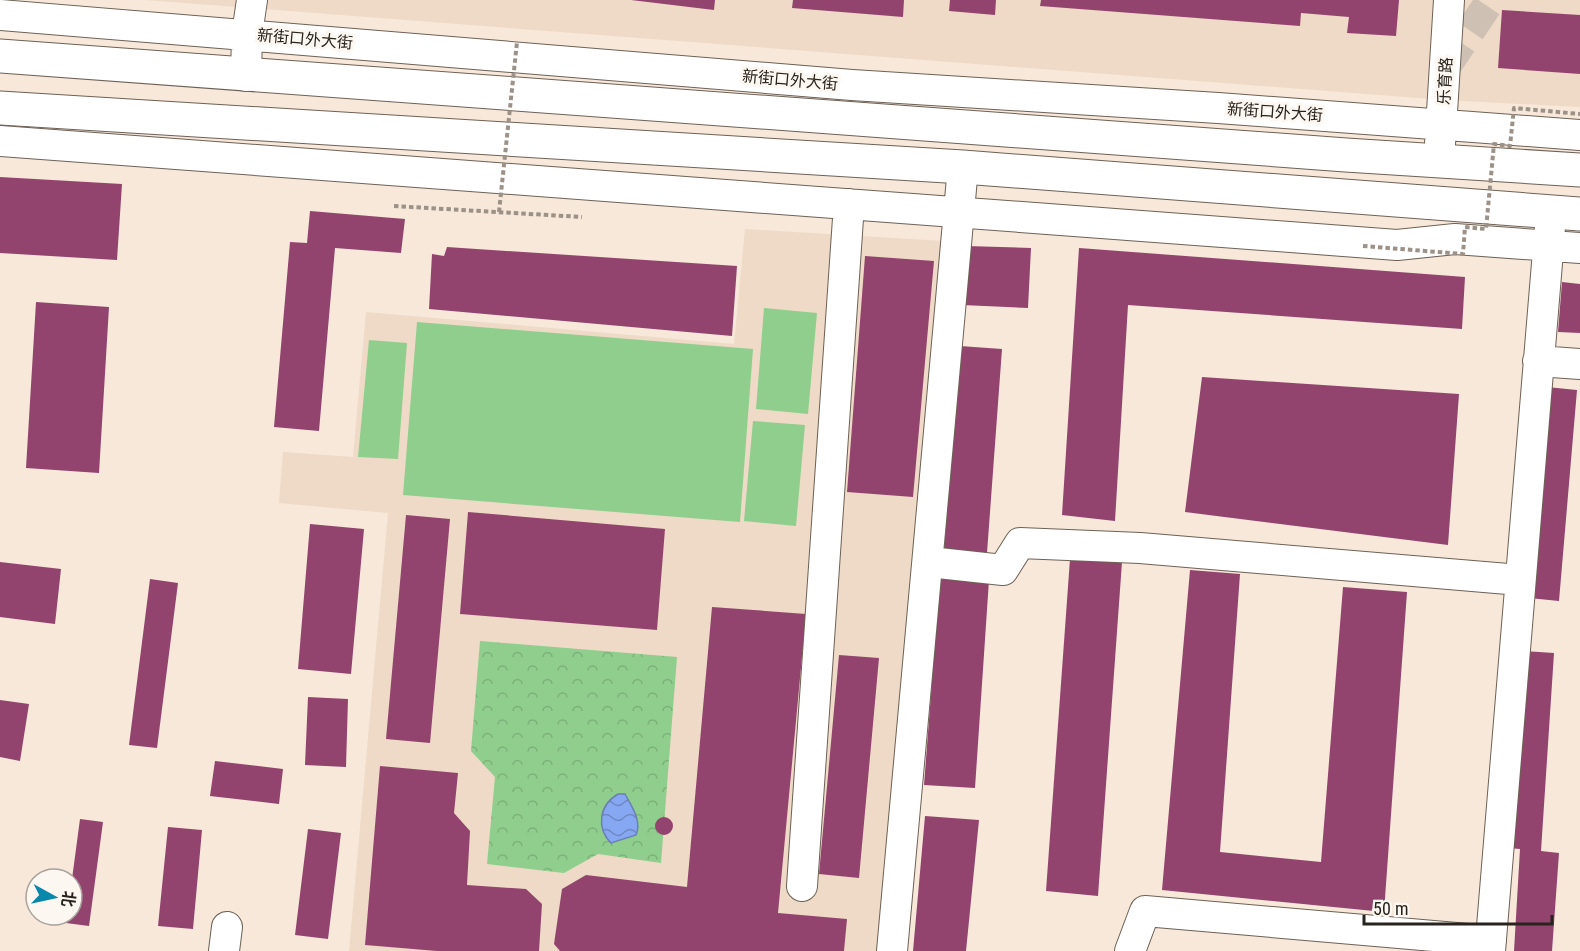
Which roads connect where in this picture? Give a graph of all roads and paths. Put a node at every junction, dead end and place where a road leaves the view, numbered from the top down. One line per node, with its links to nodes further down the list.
1 (252, 0): 4 (street)
2 (1449, 0): 10 (street, 乐育路)
3 (0, 15): 4 (street, 新街口外大街)
4 (247, 34): 7 (street); 10 (street, 新街口外大街)
5 (517, 42): 18 (path, bridge)
6 (0, 56): 7 (main road, 新街口外大街)
7 (246, 76): 13 (main road, 新街口外大街)
8 (0, 108): 14 (main road)
9 (1580, 114): 22 (path, bridge)
10 (1442, 124): 11 (street, 新街口外大街); 13 (street, 乐育路)
11 (1580, 135)
12 (0, 141): 16 (street)
13 (1438, 161): 15 (main road, 新街口外大街)
14 (963, 167): 19 (street); 20 (main road)
15 (1580, 170)
16 (849, 204): 19 (street); 29 (street)
17 (394, 206): 18 (path)
18 (499, 212): 21 (path)
19 (958, 212): 23 (street); 27 (street)
20 (1566, 213): 23 (street)
21 (582, 217)
22 (1363, 246)
23 (1548, 246): 24 (street); 25 (street)
24 (1580, 248)
25 (1538, 360): 26 (street); 28 (street)
26 (1580, 364)
27 (929, 562): 28 (street); 31 (street)
28 (1520, 580): 30 (street)
29 (802, 886)
30 (1490, 946): 32 (street)
31 (892, 951)
32 (1130, 951)

